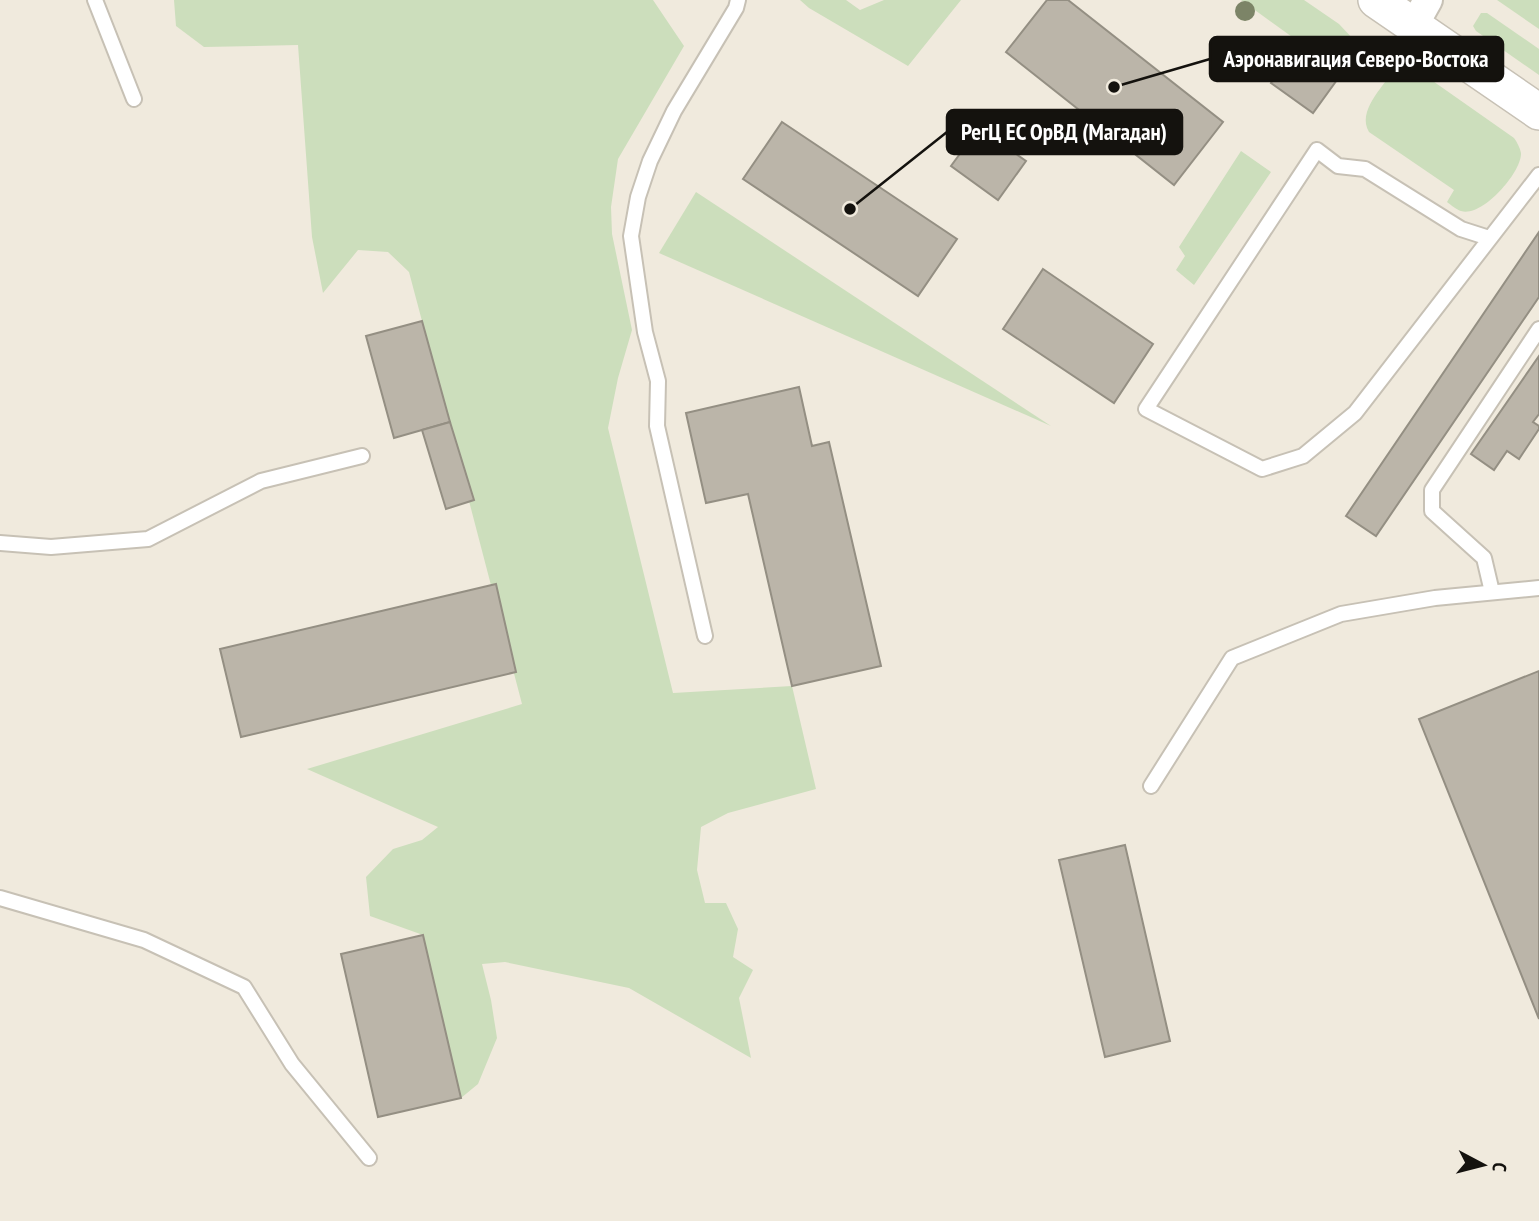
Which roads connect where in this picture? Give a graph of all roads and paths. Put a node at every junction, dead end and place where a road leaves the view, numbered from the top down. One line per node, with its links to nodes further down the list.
1 (95, 0): 5 (lane)
2 (738, 0): 14 (lane)
3 (1376, 0): 4 (street)
4 (1415, 27): 6 (street)
5 (134, 99)
6 (1539, 112)
7 (1539, 175): 8 (lane)
8 (1489, 238): 8 (lane)
9 (1539, 329): 13 (lane)
10 (362, 456): 11 (lane)
11 (0, 543)
12 (1539, 588): 13 (lane)
13 (1493, 592): 15 (lane)
14 (705, 636)
15 (1151, 786)
16 (0, 898): 17 (lane)
17 (369, 1157)

